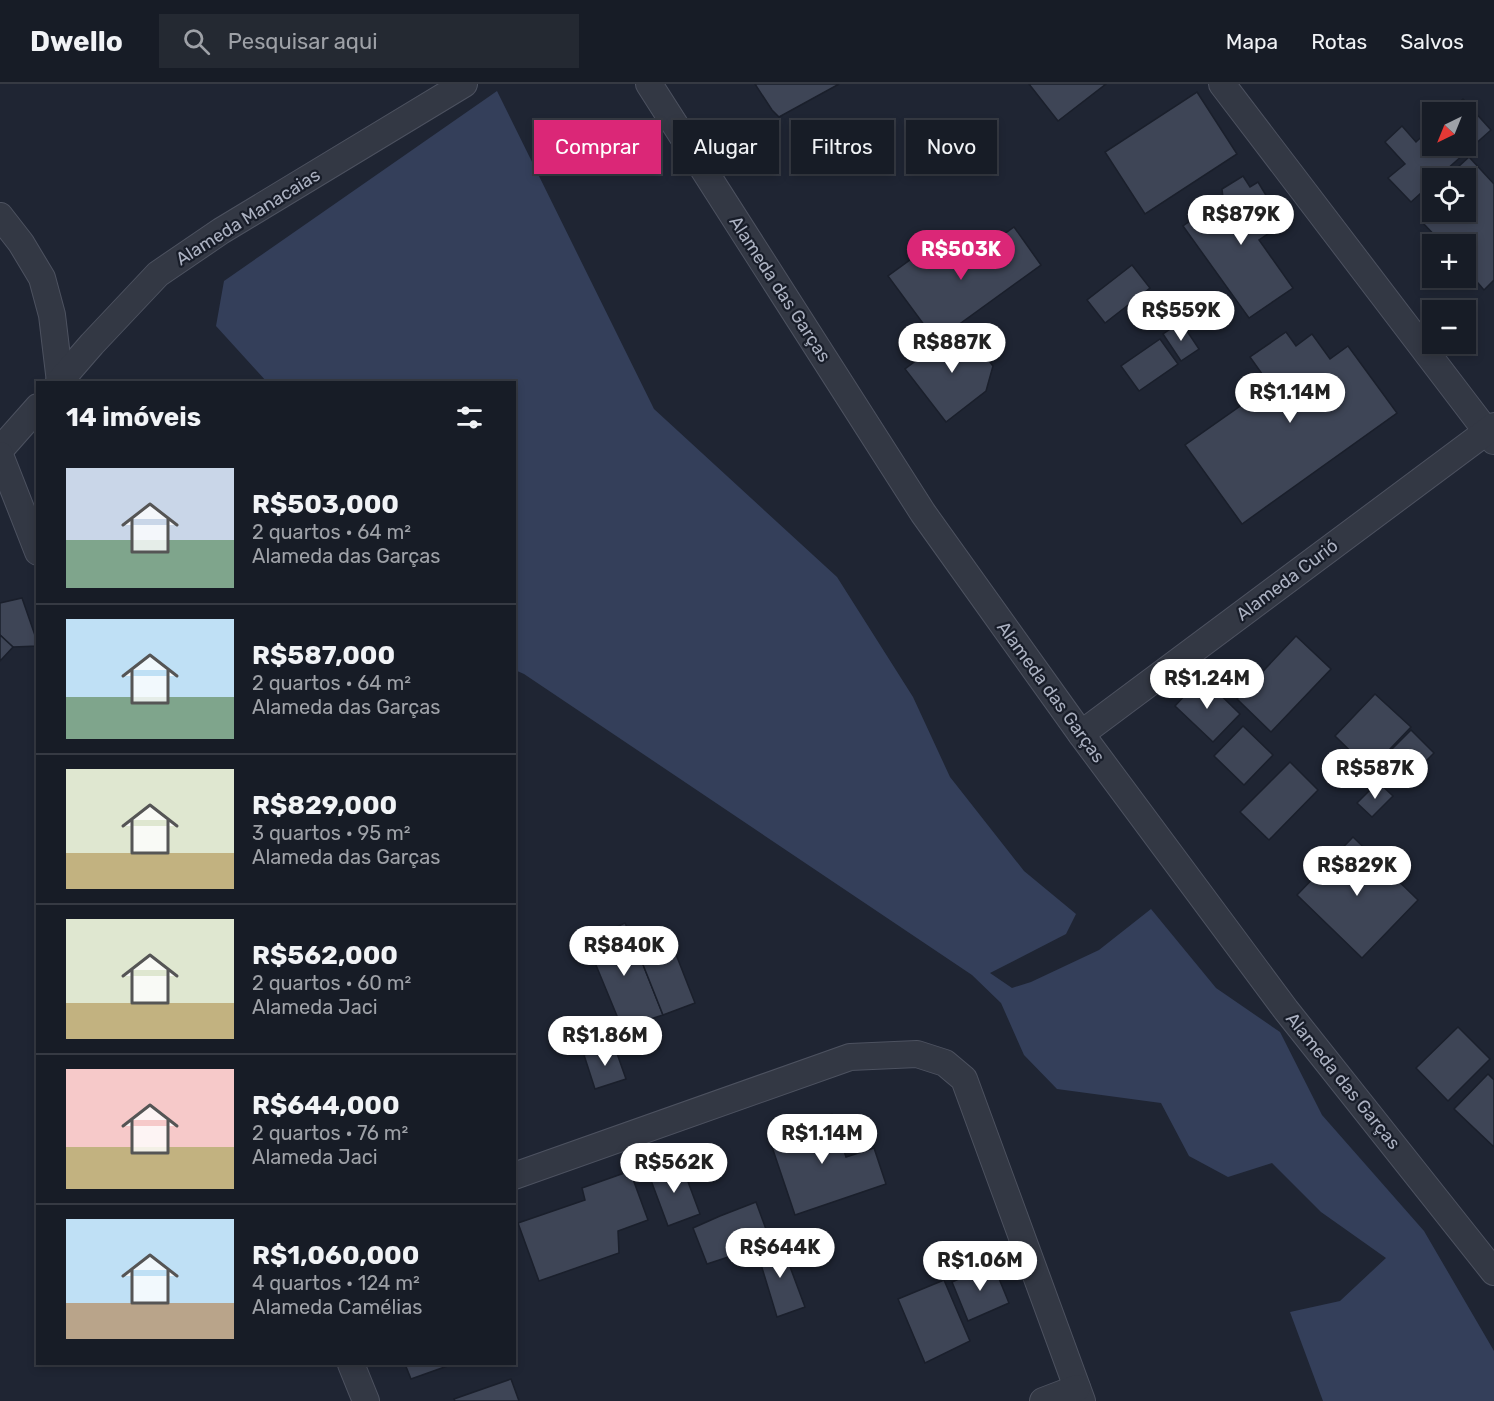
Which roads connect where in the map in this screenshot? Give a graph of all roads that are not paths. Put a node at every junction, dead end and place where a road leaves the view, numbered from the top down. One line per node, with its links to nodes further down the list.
1 (464, 84): 6 (street, Alameda Manacaias)
2 (649, 84): 11 (street, Alameda das Garças)
3 (1222, 84): 8 (street)
4 (0, 216): 5 (street)
5 (60, 381)
6 (61, 381)
7 (36, 409): 9 (street)
8 (1491, 433): 11 (street, Alameda Curió)
9 (0, 452): 10 (street)
10 (36, 547)
11 (1081, 734): 13 (street, Alameda das Garças)
12 (516, 1175): 15 (street)
13 (1494, 1272)
14 (351, 1365): 16 (street)
15 (1079, 1395): 17 (street)
16 (363, 1400)
17 (1043, 1401)

